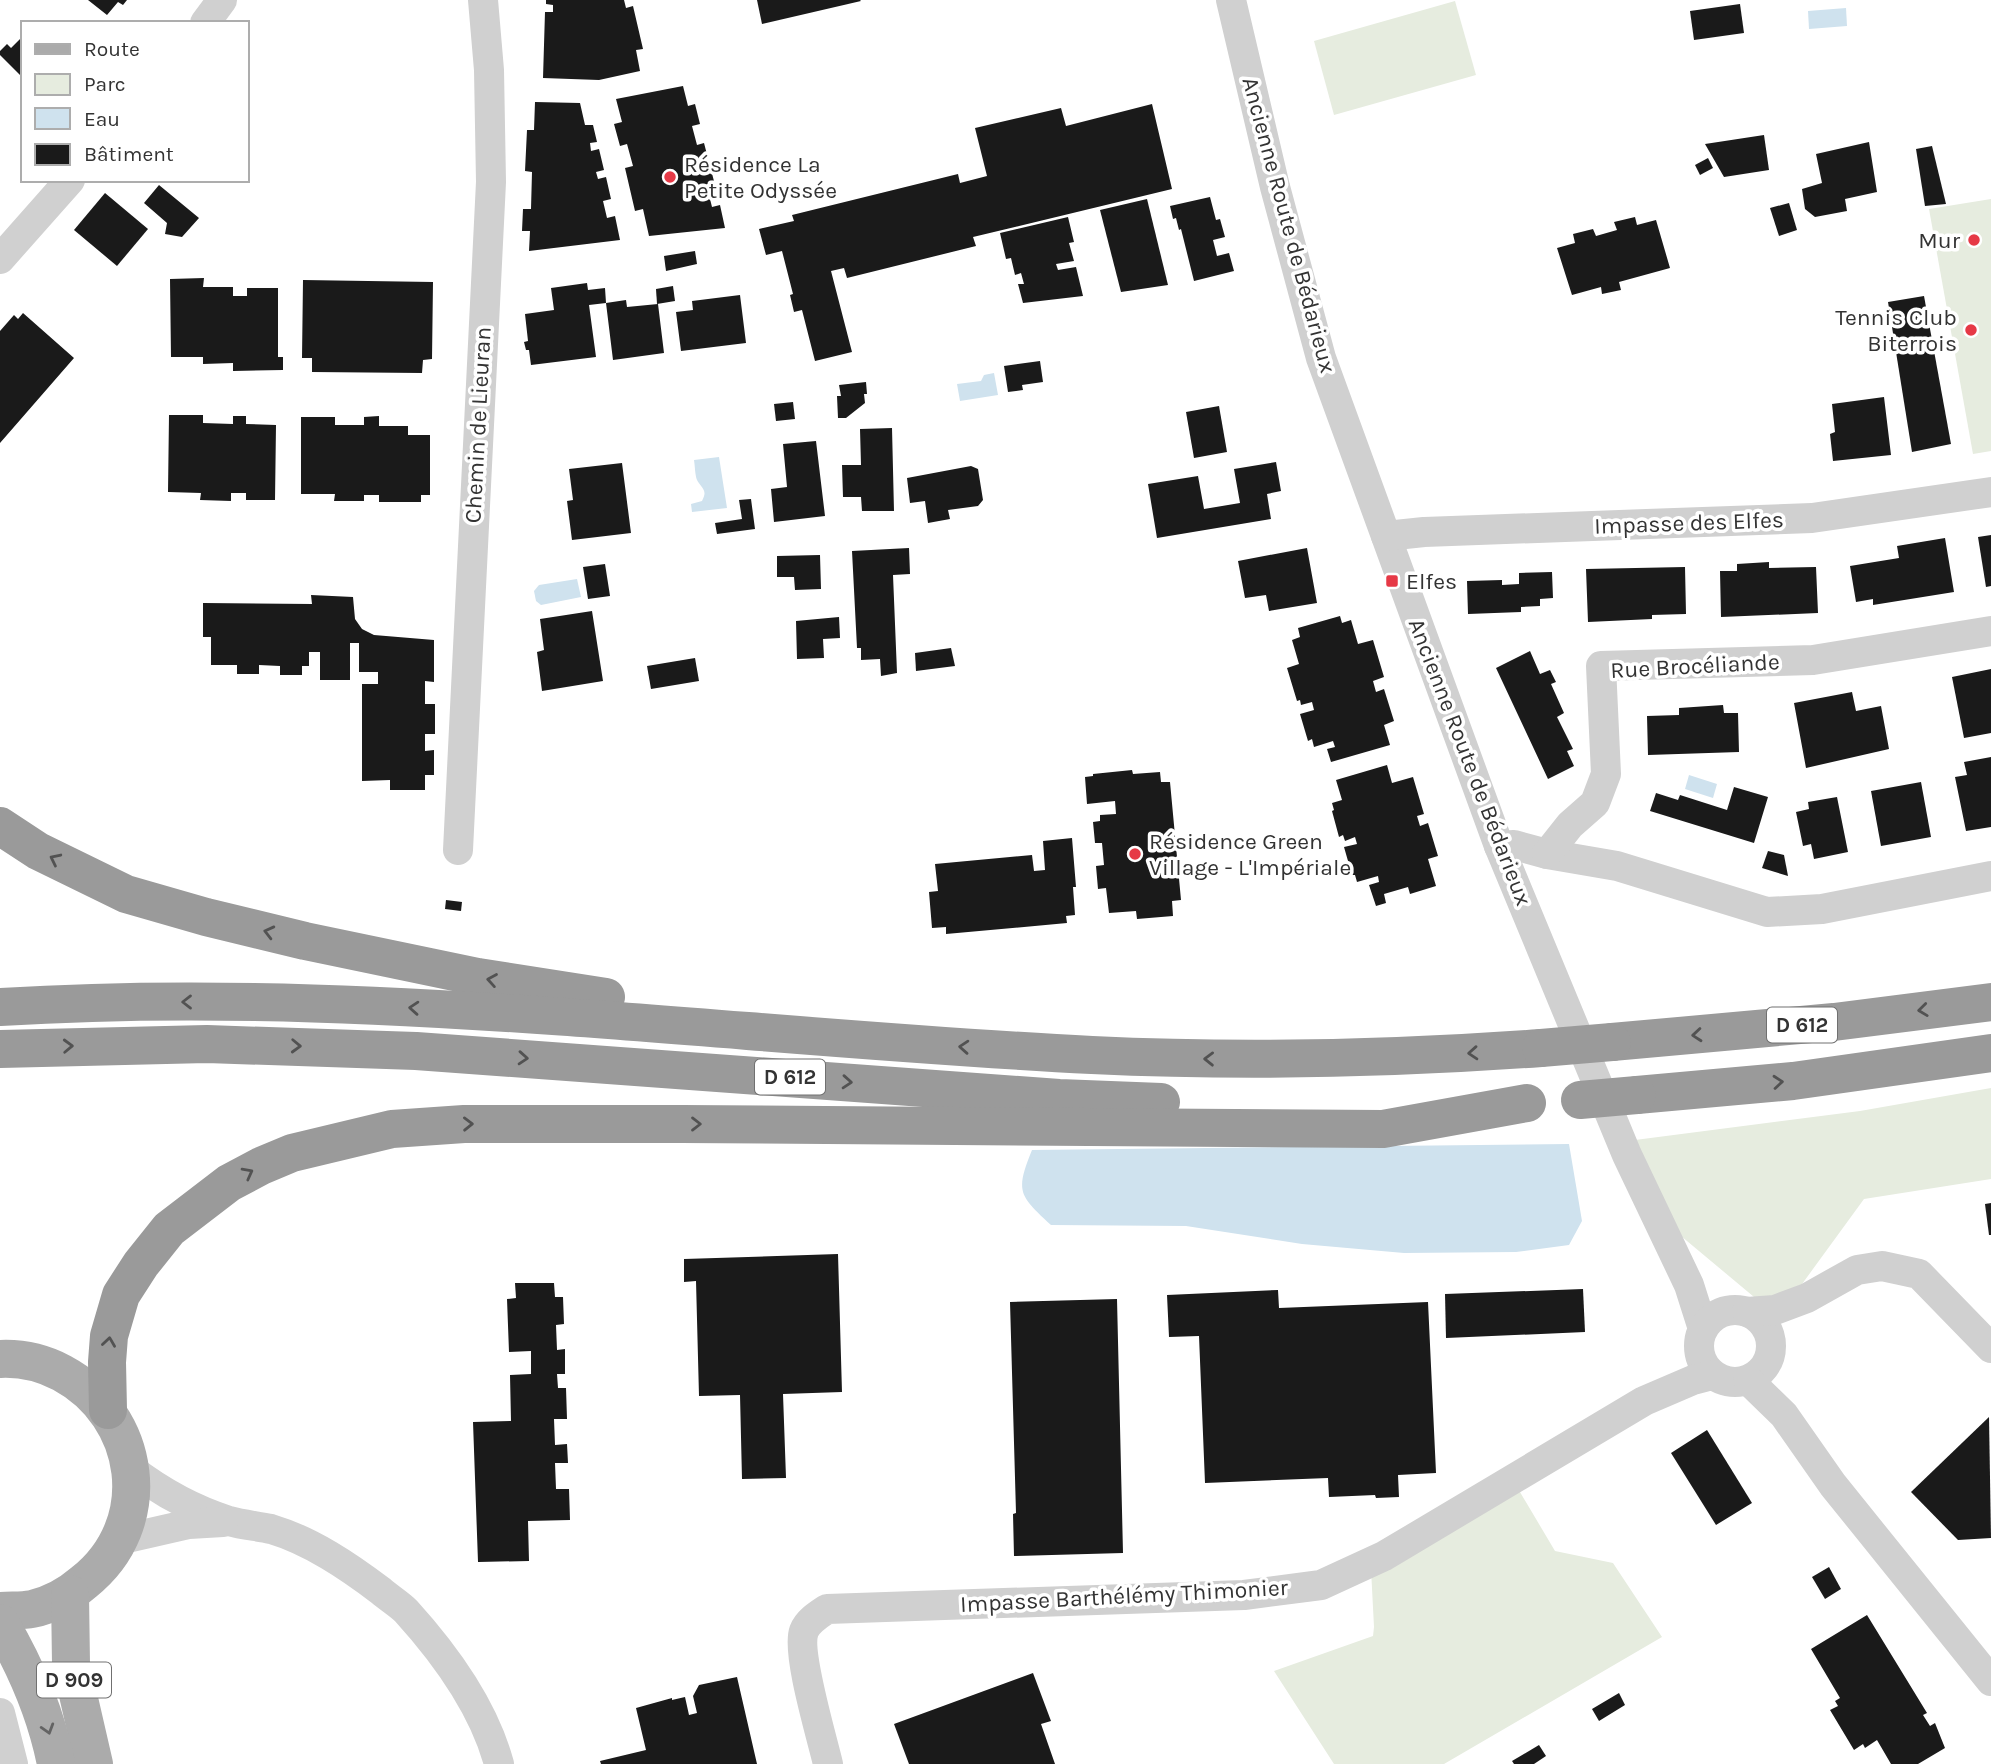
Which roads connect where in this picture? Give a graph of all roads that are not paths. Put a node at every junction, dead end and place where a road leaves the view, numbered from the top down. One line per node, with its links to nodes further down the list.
1 (222, 0): 4 (street)
2 (483, 0): 12 (street, Chemin de Lieuran)
3 (1231, 0): 8 (street, Ancienne Route de Bédarieux)
4 (206, 21)
5 (68, 182): 6 (street)
6 (0, 259)
7 (1991, 492): 8 (street, Impasse des Elfes)
8 (1386, 536): 11 (street, Ancienne Route de Bédarieux)
9 (1991, 631): 13 (street, Rue Brocéliande)
10 (0, 826): 17 (highway, one-way to 10)
11 (1499, 846): 13 (street); 21 (street, Ancienne Route de Bédarieux)
12 (458, 850)
13 (1547, 854): 14 (street)
14 (1991, 876)
15 (1991, 1002): 17 (highway, D 612, one-way to 17, bridge)
16 (0, 1007): 17 (highway, D 612, one-way to 16)
17 (849, 1040)
18 (0, 1049): 20 (highway, D 612, one-way to 20)
19 (1991, 1053): 20 (highway, D 612, one-way to 19, bridge)
20 (1527, 1102): 31 (highway, one-way to 20)
21 (1662, 1229): 23 (street, Ancienne Route de Bédarieux); 24 (street, Ancienne Route de Bédarieux)
22 (1807, 1298): 23 (street); 25 (street); 26 (street)
23 (1740, 1311): 24 (street); 26 (street)
24 (1701, 1335): 28 (street); 30 (street, Impasse Barthélémy Thimonier)
25 (1991, 1348)
26 (1770, 1349): 29 (street); 32 (street)
27 (4, 1356): 31 (main road)
28 (1712, 1375): 29 (street); 30 (street, Impasse Barthélémy Thimonier)
29 (1748, 1380): 32 (street)
30 (1644, 1401): 45 (street, Impasse Barthélémy Thimonier)
31 (108, 1410): 33 (main road)
32 (1784, 1415): 39 (street)
33 (131, 1469): 34 (street); 35 (main road)
34 (230, 1522): 35 (street); 44 (street)
35 (119, 1541): 36 (main road)
36 (70, 1594): 37 (main road); 43 (main road, D 909)
37 (0, 1611)
38 (0, 1623): 42 (main road, D 909, one-way to 42)
39 (1991, 1681)
40 (0, 1713): 41 (street)
41 (13, 1764)
42 (56, 1764)
43 (93, 1764)
44 (499, 1764)
45 (828, 1764)

